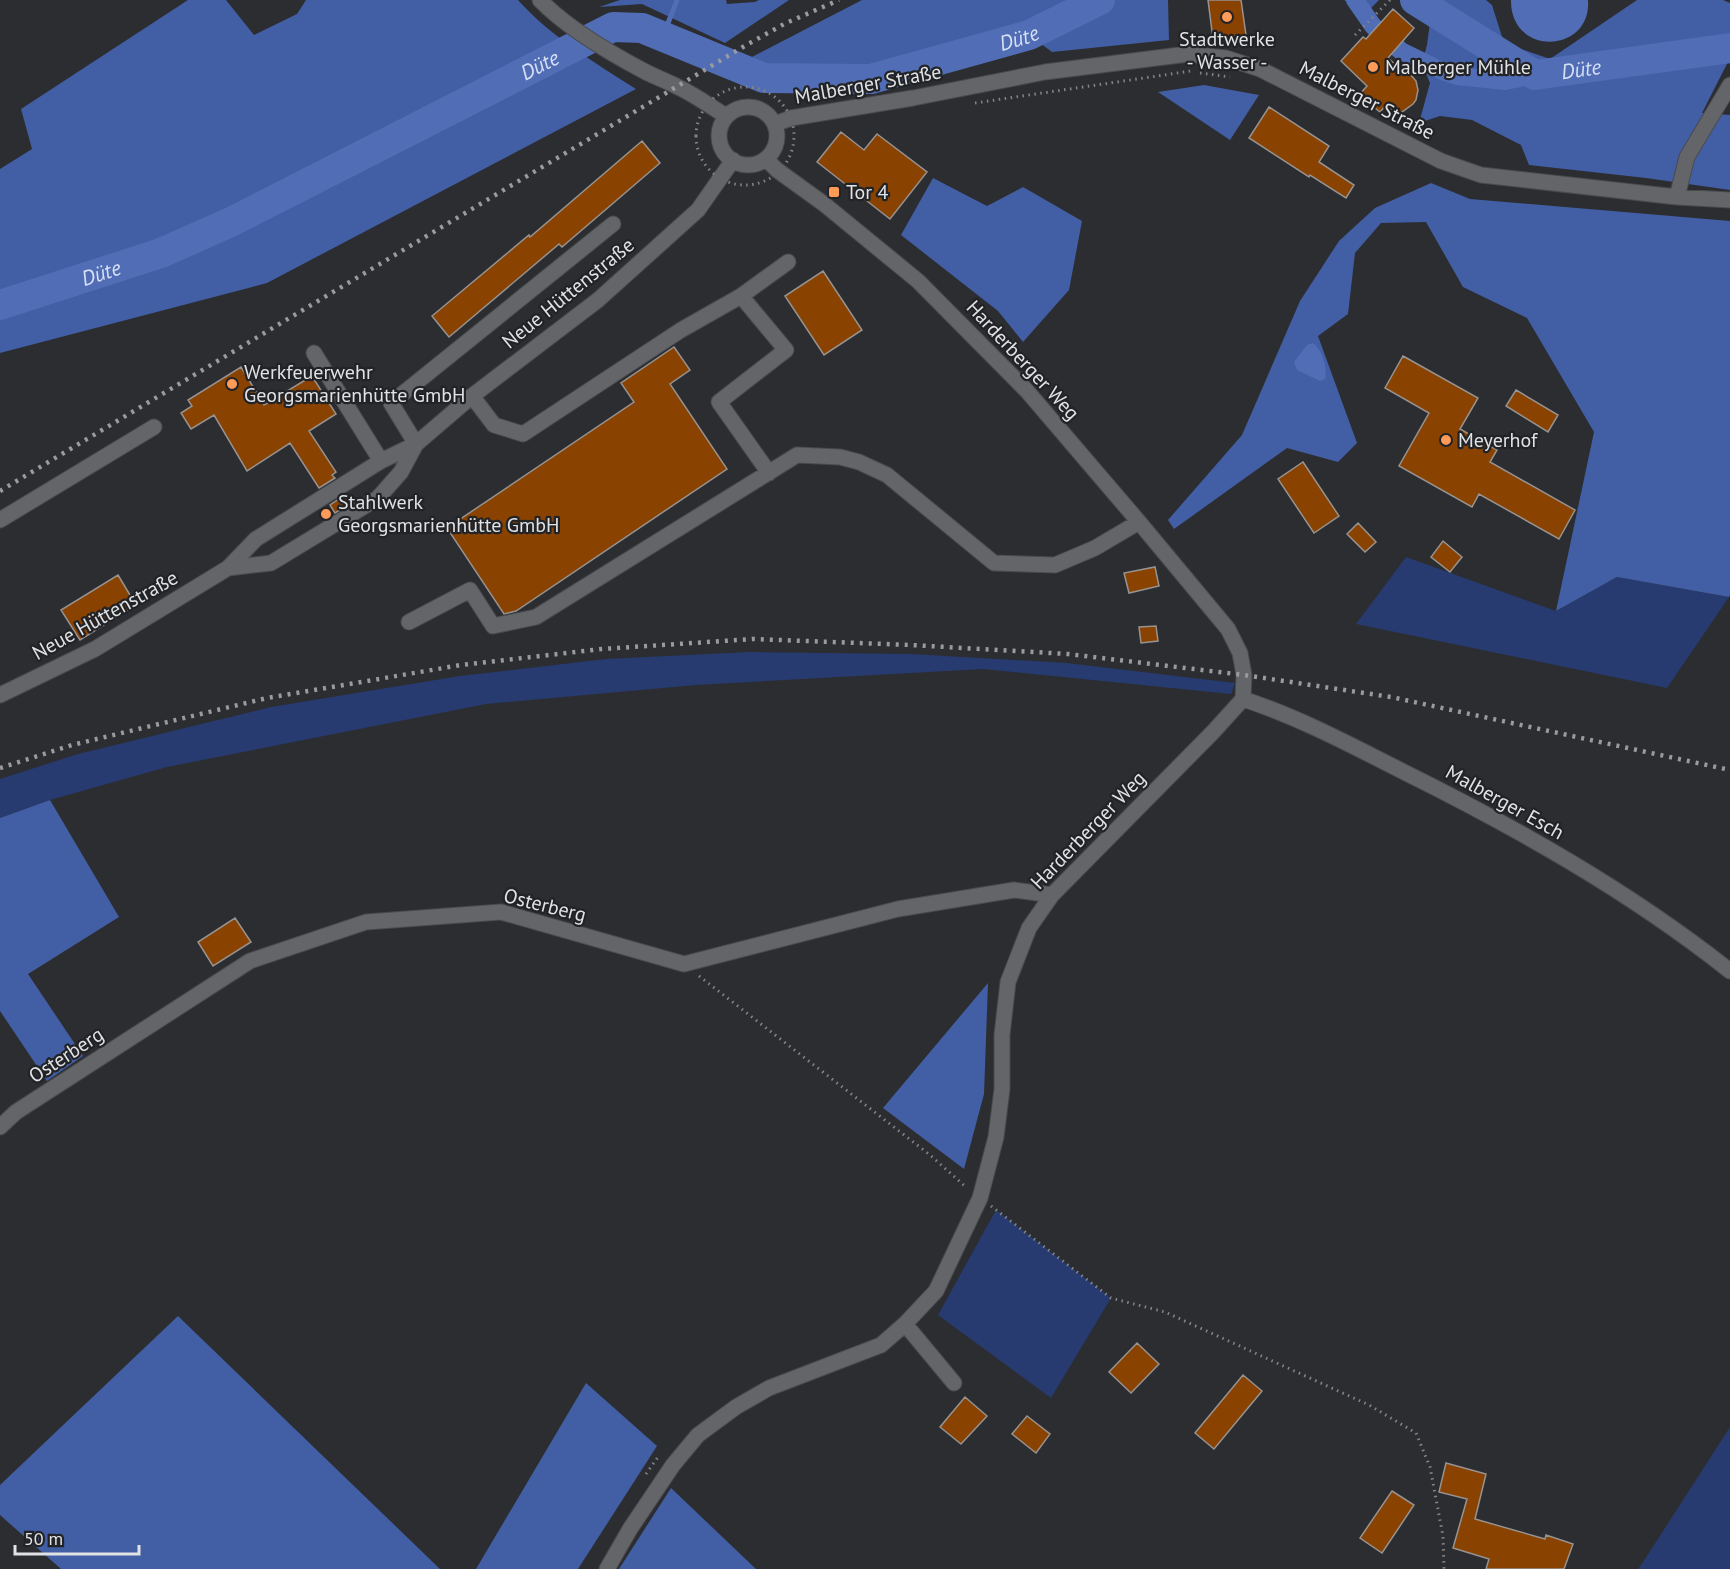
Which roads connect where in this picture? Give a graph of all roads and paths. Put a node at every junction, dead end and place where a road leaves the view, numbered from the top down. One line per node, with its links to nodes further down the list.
1 (1390, 0): 3 (path)
2 (548, 2): 6 (street)
3 (1356, 33)
4 (1234, 78): 7 (path)
5 (1730, 85): 14 (street)
6 (708, 104): 8 (street); 9 (path); 13 (path)
7 (969, 104)
8 (726, 116): 10 (street); 11 (street)
9 (791, 118): 10 (street, Malberger Straße); 12 (path); 14 (street, Malberger Straße)
10 (775, 124): 12 (street)
11 (733, 160): 12 (street); 13 (street, Neue Hüttenstraße)
12 (772, 164): 13 (path); 26 (street, Harderberger Weg)
13 (720, 179): 20 (street, Neue Hüttenstraße)
14 (1677, 197): 15 (street, Malberger Straße)
15 (1730, 200)
16 (613, 224): 22 (street)
17 (788, 262): 18 (street)
18 (741, 296): 20 (street); 24 (street)
19 (314, 353): 23 (street)
20 (472, 396): 22 (street, Neue Hüttenstraße)
21 (154, 427): 25 (street)
22 (416, 444): 23 (street, Neue Hüttenstraße); 27 (street, Neue Hüttenstraße)
23 (381, 461): 27 (street, Neue Hüttenstraße)
24 (769, 472): 26 (street); 28 (street)
25 (0, 520)
26 (1139, 522): 30 (street, Harderberger Weg)
27 (228, 568): 29 (street, Neue Hüttenstraße)
28 (409, 622)
29 (0, 695)
30 (1243, 699): 31 (street, Harderberger Weg); 33 (street, Malberger Esch)
31 (1052, 895): 32 (street); 35 (street, Harderberger Weg)
32 (684, 964): 34 (street, Osterberg); 35 (path)
33 (1730, 971)
34 (0, 1126)
35 (980, 1198): 36 (street, Harderberger Weg); 39 (path)
36 (905, 1324): 37 (street); 38 (street, Harderberger Weg)
37 (954, 1383)
38 (607, 1569)
39 (1444, 1569)

